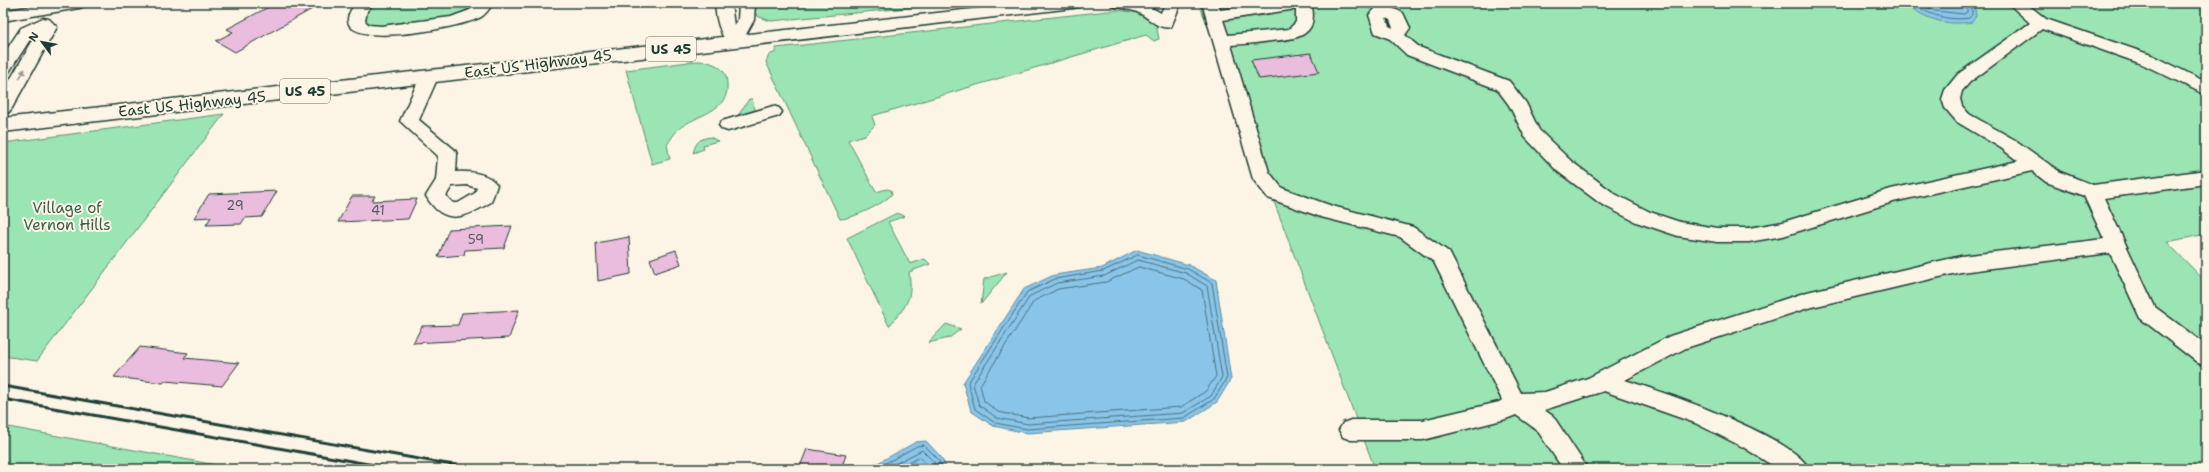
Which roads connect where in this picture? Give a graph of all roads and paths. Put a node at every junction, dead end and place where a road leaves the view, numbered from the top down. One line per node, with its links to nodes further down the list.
1 (79, 3): 13 (street)
2 (366, 3): 3 (street)
3 (485, 3)
4 (723, 3): 16 (street)
5 (747, 3): 16 (street)
6 (1073, 3): 16 (main road, East US Highway 45 / US 45)
7 (1118, 3): 8 (street)
8 (1173, 3)
9 (2016, 3): 15 (street)
10 (1305, 4): 12 (street); 17 (street)
11 (1382, 7): 25 (street)
12 (1212, 9): 17 (street)
13 (48, 11): 14 (street); 18 (street); 21 (street, one-way to 13)
14 (3, 16)
15 (2040, 23): 20 (street); 25 (street)
16 (734, 41): 19 (main road, East US Highway 45 / US 45)
17 (1221, 41): 32 (street)
18 (3, 68)
19 (429, 77): 23 (main road, East US Highway 45 / US 45); 27 (street)
20 (2206, 89)
21 (3, 108)
22 (773, 112): 24 (street)
23 (3, 125)
24 (728, 125)
25 (2033, 164): 28 (street)
26 (2206, 177): 28 (street)
27 (446, 180)
28 (2092, 192): 29 (street)
29 (2116, 245): 30 (street); 31 (street)
30 (2206, 357)
31 (1601, 381): 32 (street); 35 (street)
32 (1515, 402): 33 (street); 34 (street)
33 (1351, 430)
34 (1576, 469)
35 (1797, 469)

